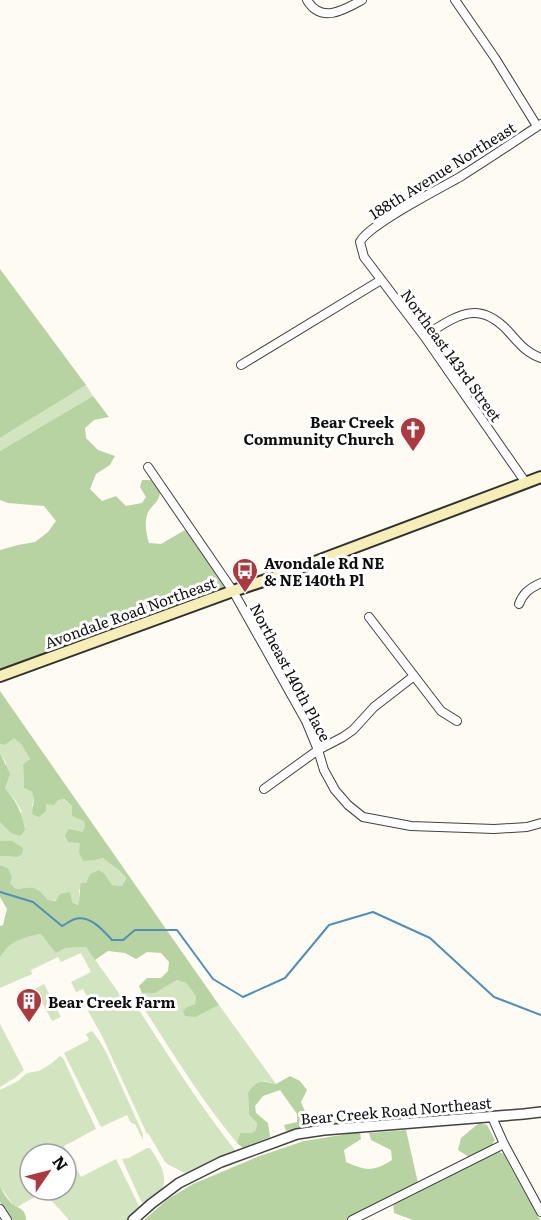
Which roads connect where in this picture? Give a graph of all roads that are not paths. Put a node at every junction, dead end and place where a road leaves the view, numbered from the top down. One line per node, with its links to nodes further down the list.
1 (306, 0): 2 (street)
2 (362, 0)
3 (455, 0): 4 (street)
4 (539, 125): 5 (street, 188th Avenue Northeast)
5 (360, 242): 6 (street, Northeast 143rd Street)
6 (381, 280): 7 (street, Northeast 143rd Street); 9 (street)
7 (424, 336): 8 (street); 12 (street, Northeast 143rd Street)
8 (541, 358)
9 (241, 365)
10 (148, 467): 14 (street, Northeast 140th Place)
11 (541, 477): 12 (main road, Avondale Road Northeast)
12 (526, 483): 14 (main road, Avondale Road Northeast)
13 (541, 583): 15 (street)
14 (232, 591): 17 (main road, Avondale Road Northeast); 20 (street, Northeast 140th Place)
15 (519, 604)
16 (369, 617): 18 (street)
17 (0, 676)
18 (414, 676): 19 (street); 20 (street)
19 (457, 721)
20 (318, 750): 21 (street); 22 (street, Northeast 140th Place)
21 (264, 789)
22 (541, 823)
23 (541, 1112): 24 (street, Bear Creek Road Northeast)
24 (492, 1117): 25 (street); 29 (street, Bear Creek Road Northeast)
25 (504, 1144): 27 (street); 30 (street)
26 (0, 1209): 28 (street)
27 (541, 1212)
28 (7, 1220)
29 (134, 1220)
30 (352, 1220)

